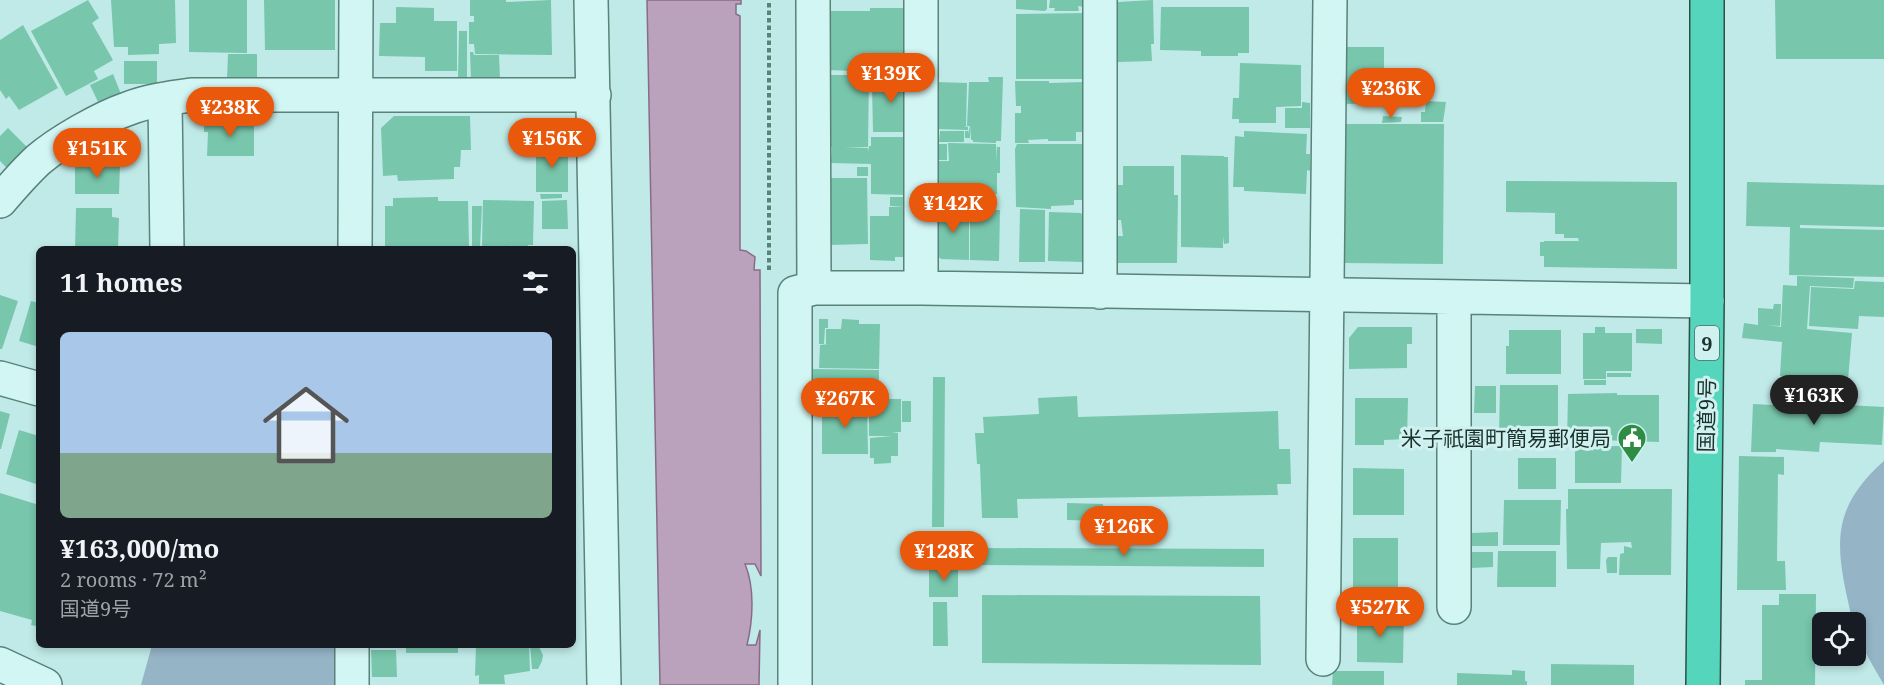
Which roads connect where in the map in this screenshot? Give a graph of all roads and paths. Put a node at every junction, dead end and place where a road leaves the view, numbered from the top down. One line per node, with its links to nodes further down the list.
1 (356, 0): 8 (street)
2 (591, 0): 9 (street)
3 (813, 0): 14 (street)
4 (921, 0): 15 (street)
5 (1100, 0): 16 (street)
6 (1330, 0): 17 (street)
7 (1707, 0): 19 (highway, 国道9号 / 9)
8 (356, 95): 9 (street); 10 (street); 13 (street)
9 (594, 95): 28 (street)
10 (165, 99): 11 (street); 12 (street)
11 (0, 201)
12 (167, 246)
13 (355, 246)
14 (814, 288): 15 (street); 29 (street)
15 (921, 288): 16 (street)
16 (1100, 292): 17 (street)
17 (1327, 296): 18 (street); 24 (street)
18 (1454, 298): 19 (street); 22 (street)
19 (1707, 301): 30 (highway, 国道9号 / 9)
20 (0, 378): 21 (street)
21 (36, 388)
22 (1454, 607)
23 (352, 648): 27 (street)
24 (1323, 659)
25 (0, 664): 26 (street)
26 (45, 685)
27 (352, 685)
28 (604, 685)
29 (795, 685)
30 (1703, 685)

